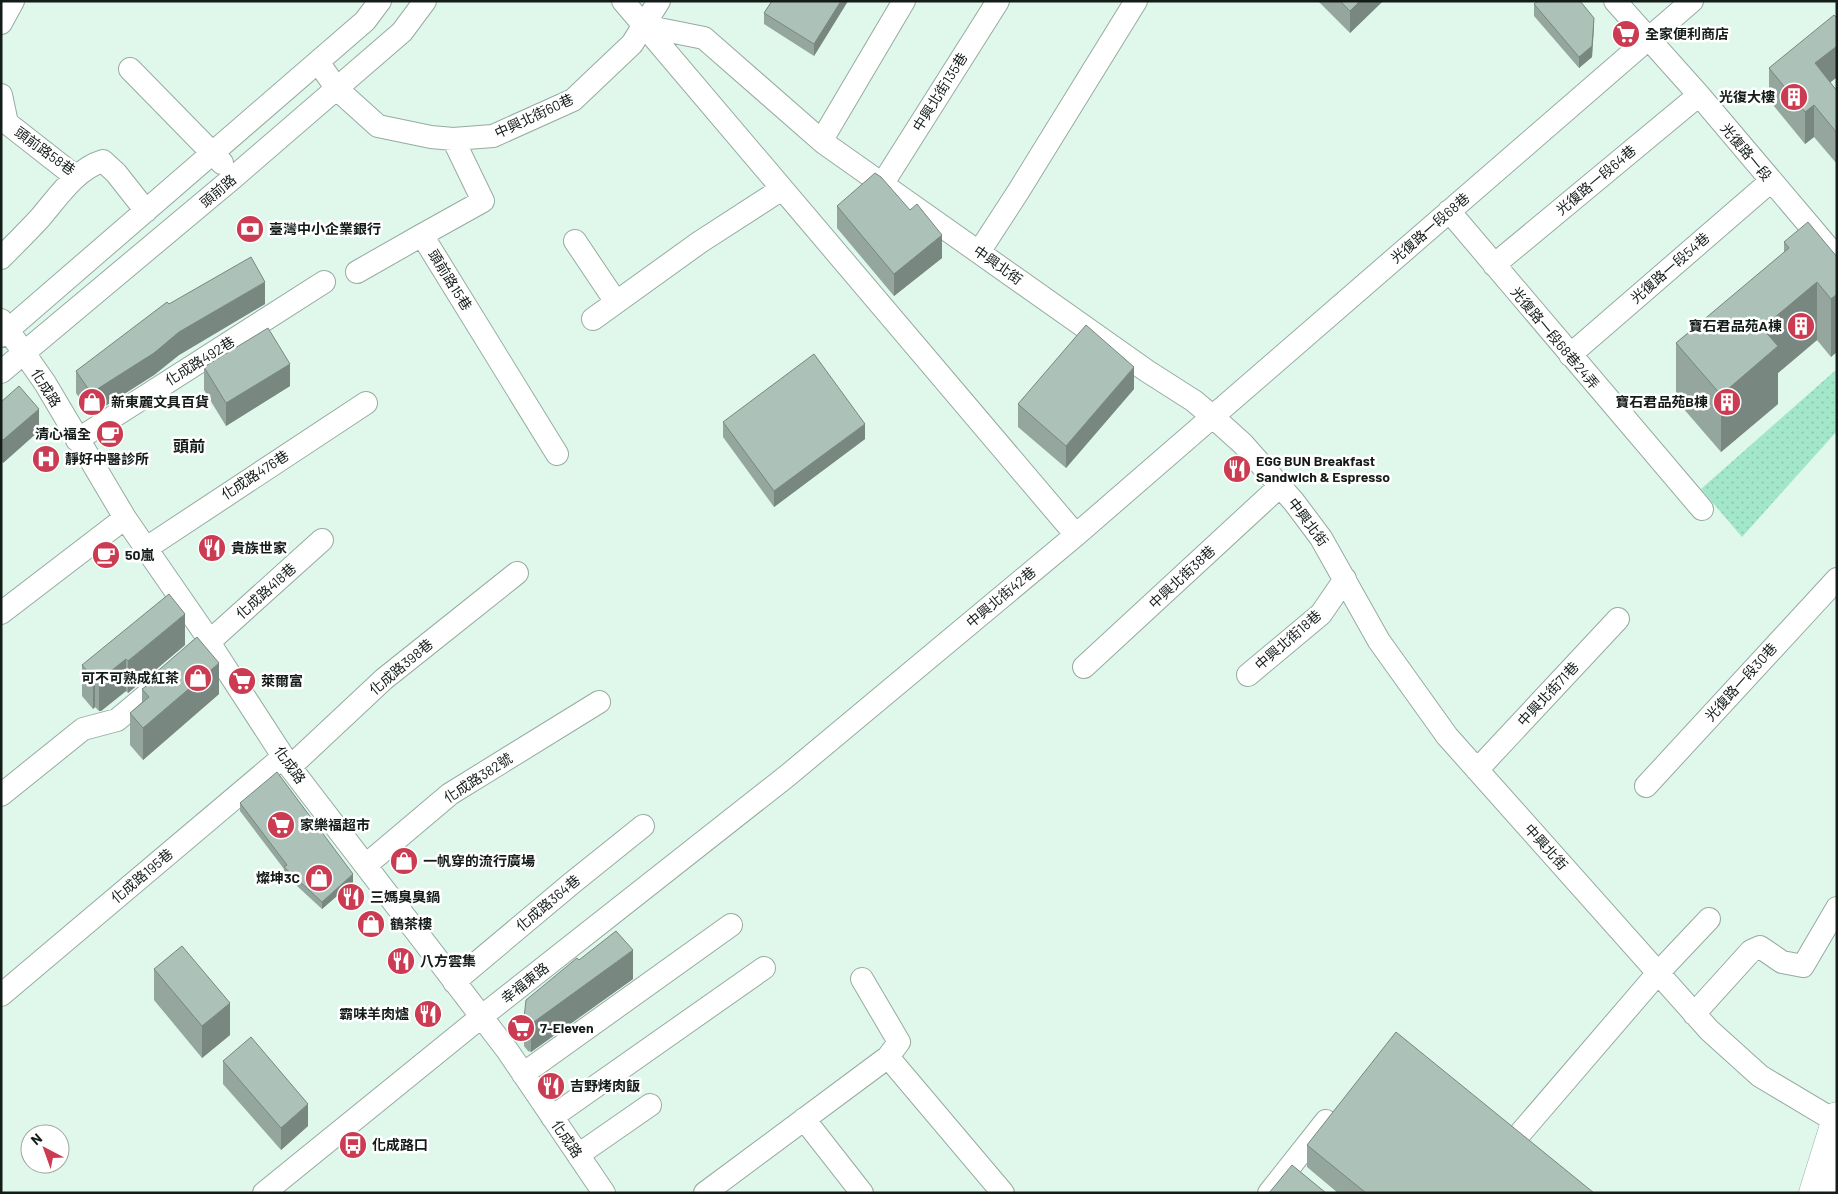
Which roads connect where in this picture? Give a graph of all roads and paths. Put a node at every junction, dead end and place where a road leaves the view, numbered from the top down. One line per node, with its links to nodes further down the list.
1 (13, 1): 11 (street)
2 (380, 1): 14 (street)
3 (425, 1): 16 (street, 頭前路)
4 (623, 1): 12 (street)
5 (659, 1): 12 (street, 中興北街60巷)
6 (904, 1): 20 (street)
7 (998, 1): 25 (street, 中興北街135巷)
8 (1136, 1): 31 (street)
9 (1616, 1): 13 (street, 光復路一段)
10 (1692, 1): 13 (street, 光復路一段68巷)
11 (1, 23)
12 (644, 26): 19 (street, 中興北街60巷); 20 (street, 中興北街); 26 (street)
13 (1648, 39): 18 (street, 光復路一段); 28 (street, 光復路一段68巷)
14 (318, 62): 16 (street); 21 (street)
15 (130, 69): 21 (street)
16 (337, 89): 19 (street); 23 (street, 頭前路)
17 (1, 94): 22 (street, 頭前路58巷)
18 (1699, 95): 24 (street, 光復路一段); 34 (street, 光復路一段64巷)
19 (453, 139): 29 (street, 頭前路15巷)
20 (824, 142): 25 (street, 中興北街)
21 (213, 153): 23 (street); 27 (street)
22 (76, 177): 27 (street, 頭前路58巷); 32 (street)
23 (234, 177): 40 (street, 頭前路)
24 (1771, 181): 33 (street, 光復路一段); 41 (street, 光復路一段54巷)
25 (883, 183): 31 (street, 中興北街)
26 (782, 189): 37 (street); 50 (street)
27 (146, 211): 39 (street)
28 (1449, 211): 34 (street, 光復路一段68巷24弄); 44 (street, 光復路一段68巷)
29 (422, 235): 35 (street); 46 (street, 頭前路15巷)
30 (574, 241): 37 (street)
31 (979, 252): 44 (street, 中興北街)
32 (1, 258)
33 (1837, 258)
34 (1494, 265): 41 (street, 光復路一段68巷24弄)
35 (357, 272)
36 (324, 282): 45 (street, 化成路492巷)
37 (616, 302): 38 (street)
38 (593, 319)
39 (4, 329): 40 (street, 化成路)
40 (24, 353): 42 (street, 頭前路); 45 (street, 化成路)
41 (1570, 355): 48 (street, 光復路一段68巷24弄)
42 (1, 372)
43 (366, 403): 52 (street, 化成路476巷)
44 (1213, 417): 47 (street, 中興北街); 50 (street, 中興北街42巷)
45 (77, 440): 49 (street, 化成路)
46 (557, 454)
47 (1280, 486): 55 (street, 中興北街); 59 (street, 中興北街38巷)
48 (1702, 509)
49 (125, 518): 52 (street, 化成路); 56 (street)
50 (1076, 535): 64 (street, 中興北街42巷)
51 (322, 540): 58 (street, 化成路418巷)
52 (145, 549): 58 (street, 化成路)
53 (517, 574): 62 (street, 化成路398巷)
54 (1837, 578): 65 (street, 光復路一段30巷)
55 (1345, 579): 60 (street, 中興北街18巷); 63 (street, 中興北街)
56 (1, 613)
57 (1618, 619): 63 (street, 中興北街71巷)
58 (210, 641): 62 (street, 化成路); 66 (street, 化成路418巷)
59 (1084, 667)
60 (1248, 675)
61 (599, 702): 68 (street, 化成路382號)
62 (287, 762): 68 (street, 化成路); 76 (street, 化成路195巷)
63 (1477, 770): 73 (street, 中興北街)
64 (787, 776): 78 (street, 幸福東路)
65 (1646, 786)
66 (1, 795)
67 (643, 826): 75 (street, 化成路364巷)
68 (366, 865): 75 (street, 化成路)
69 (1837, 908): 77 (street)
70 (1710, 919): 73 (street)
71 (731, 925): 80 (street)
72 (764, 968): 83 (street)
73 (1658, 973): 77 (street, 中興北街); 86 (street)
74 (862, 980): 79 (street)
75 (454, 982): 78 (street, 化成路)
76 (1, 995)
77 (1694, 1014): 85 (street, 中興北街)
78 (481, 1018): 80 (street, 化成路); 89 (street, 幸福東路)
79 (888, 1057): 84 (street); 93 (street)
80 (523, 1074): 83 (street, 化成路)
81 (650, 1105): 87 (street)
82 (1336, 1108): 94 (street)
83 (552, 1117): 87 (street, 化成路)
84 (804, 1119): 91 (street); 92 (street)
85 (1836, 1120): 95 (main road)
86 (1518, 1136)
87 (578, 1155): 90 (street, 化成路)
88 (1837, 1176): 96 (main road)
89 (264, 1193)
90 (604, 1193)
91 (705, 1193)
92 (862, 1193)
93 (1003, 1193)
94 (1269, 1193)
95 (1813, 1193)
96 (1833, 1193)

